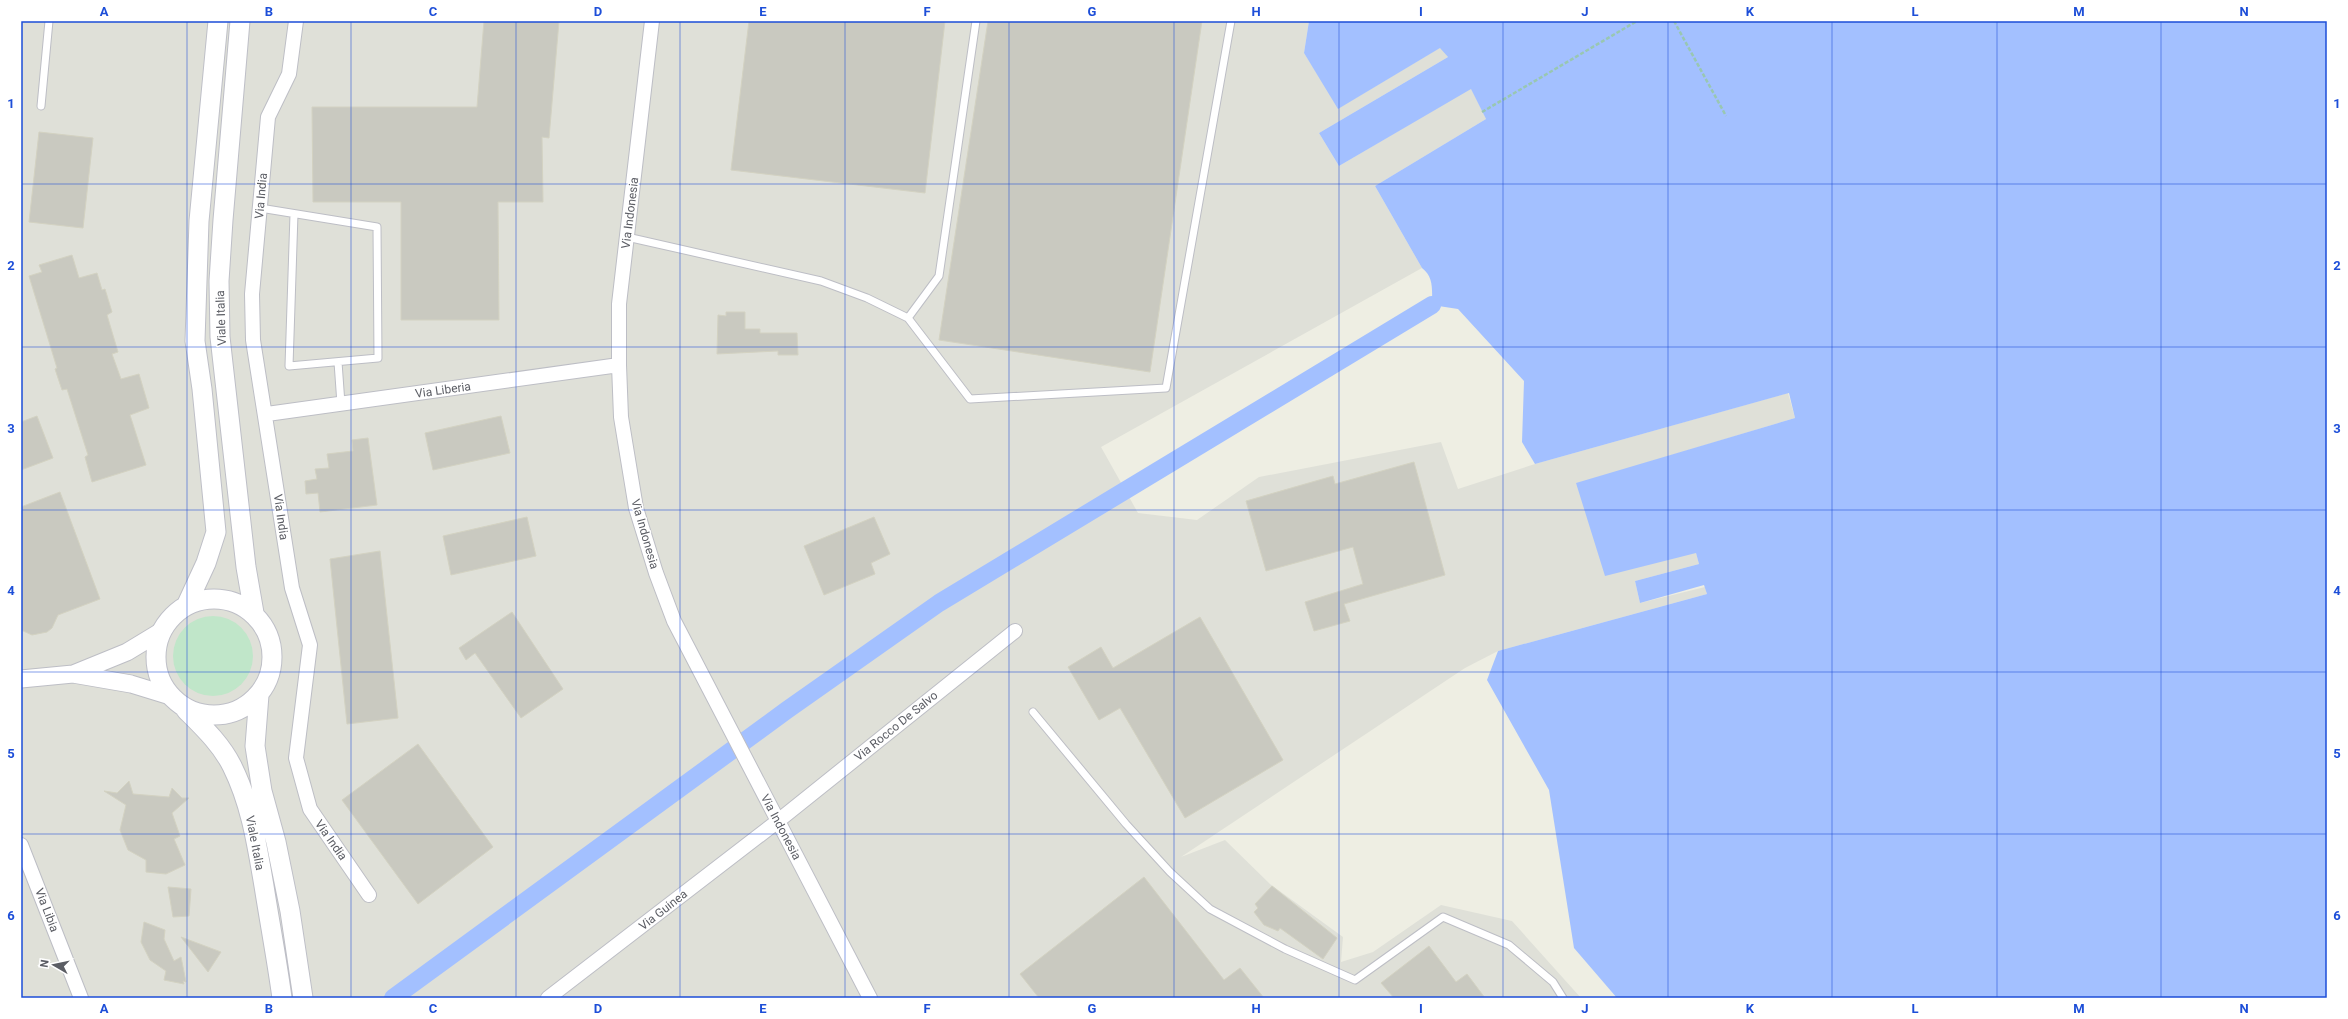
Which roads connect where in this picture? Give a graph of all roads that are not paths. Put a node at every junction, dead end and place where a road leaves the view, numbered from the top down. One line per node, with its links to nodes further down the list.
1 (49, 21): 8 (lane)
2 (218, 21): 17 (main road, Viale Italia)
3 (240, 21): 18 (main road, Viale Italia)
4 (296, 21): 9 (street, Via India)
5 (652, 21): 11 (street, Via Indonesia)
6 (976, 21): 12 (lane)
7 (1231, 21): 12 (lane)
8 (41, 106)
9 (260, 208): 10 (lane); 16 (street, Via India)
10 (294, 214): 13 (lane); 13 (lane)
11 (627, 237): 12 (lane); 14 (street, Via Indonesia)
12 (908, 318)
13 (338, 362): 15 (lane)
14 (618, 365): 15 (street, Via Liberia); 26 (street, Via Indonesia)
15 (341, 404): 16 (street, Via Liberia)
16 (267, 414): 28 (street, Via India)
17 (187, 604): 18 (main road); 20 (main road)
18 (254, 613): 23 (main road)
19 (1014, 631): 26 (street, Via Rocco De Salvo)
20 (160, 632): 21 (street); 24 (main road)
21 (73, 674): 22 (street); 24 (street)
22 (21, 679)
23 (259, 695): 24 (main road); 31 (main road, Viale Italia)
24 (177, 702): 30 (main road, Viale Italia)
25 (1033, 712): 34 (lane)
26 (778, 821): 32 (street, Via Guinea); 33 (street, Via Indonesia)
27 (21, 845): 29 (street, Via Libia)
28 (369, 895)
29 (81, 998)
30 (282, 998)
31 (302, 998)
32 (548, 998)
33 (870, 998)
34 (1563, 998)

